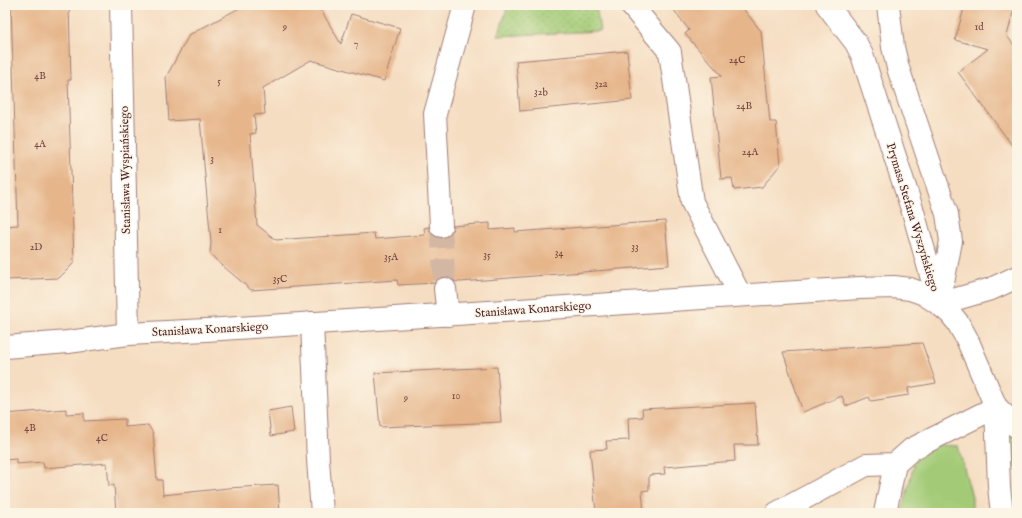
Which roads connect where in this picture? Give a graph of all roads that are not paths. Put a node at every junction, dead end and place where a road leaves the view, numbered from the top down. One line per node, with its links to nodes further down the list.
1 (121, 5): 13 (street, Stanisława Wyspiańskiego)
2 (465, 5): 6 (street)
3 (631, 5): 9 (street)
4 (827, 5): 10 (street, Prymasa Stefana Wyszyńskiego)
5 (888, 5): 10 (street, Prymasa Stefana Wyszyńskiego)
6 (441, 226)
7 (1017, 277): 10 (street)
8 (445, 289): 11 (street)
9 (740, 296): 10 (street, Stanisława Konarskiego); 11 (street, Stanisława Konarskiego)
10 (939, 304): 15 (street, Stanisława Konarskiego)
11 (448, 314): 12 (street, Stanisława Konarskiego)
12 (312, 323): 13 (street, Stanisława Konarskiego); 18 (street)
13 (128, 334): 14 (street, Stanisława Konarskiego)
14 (5, 347)
15 (996, 406): 16 (street, Stanisława Konarskiego); 17 (street); 21 (street, Stanisława Konarskiego)
16 (1017, 427)
17 (895, 464): 19 (street); 20 (street)
18 (322, 513)
19 (777, 513)
20 (886, 513)
21 (1002, 513)

